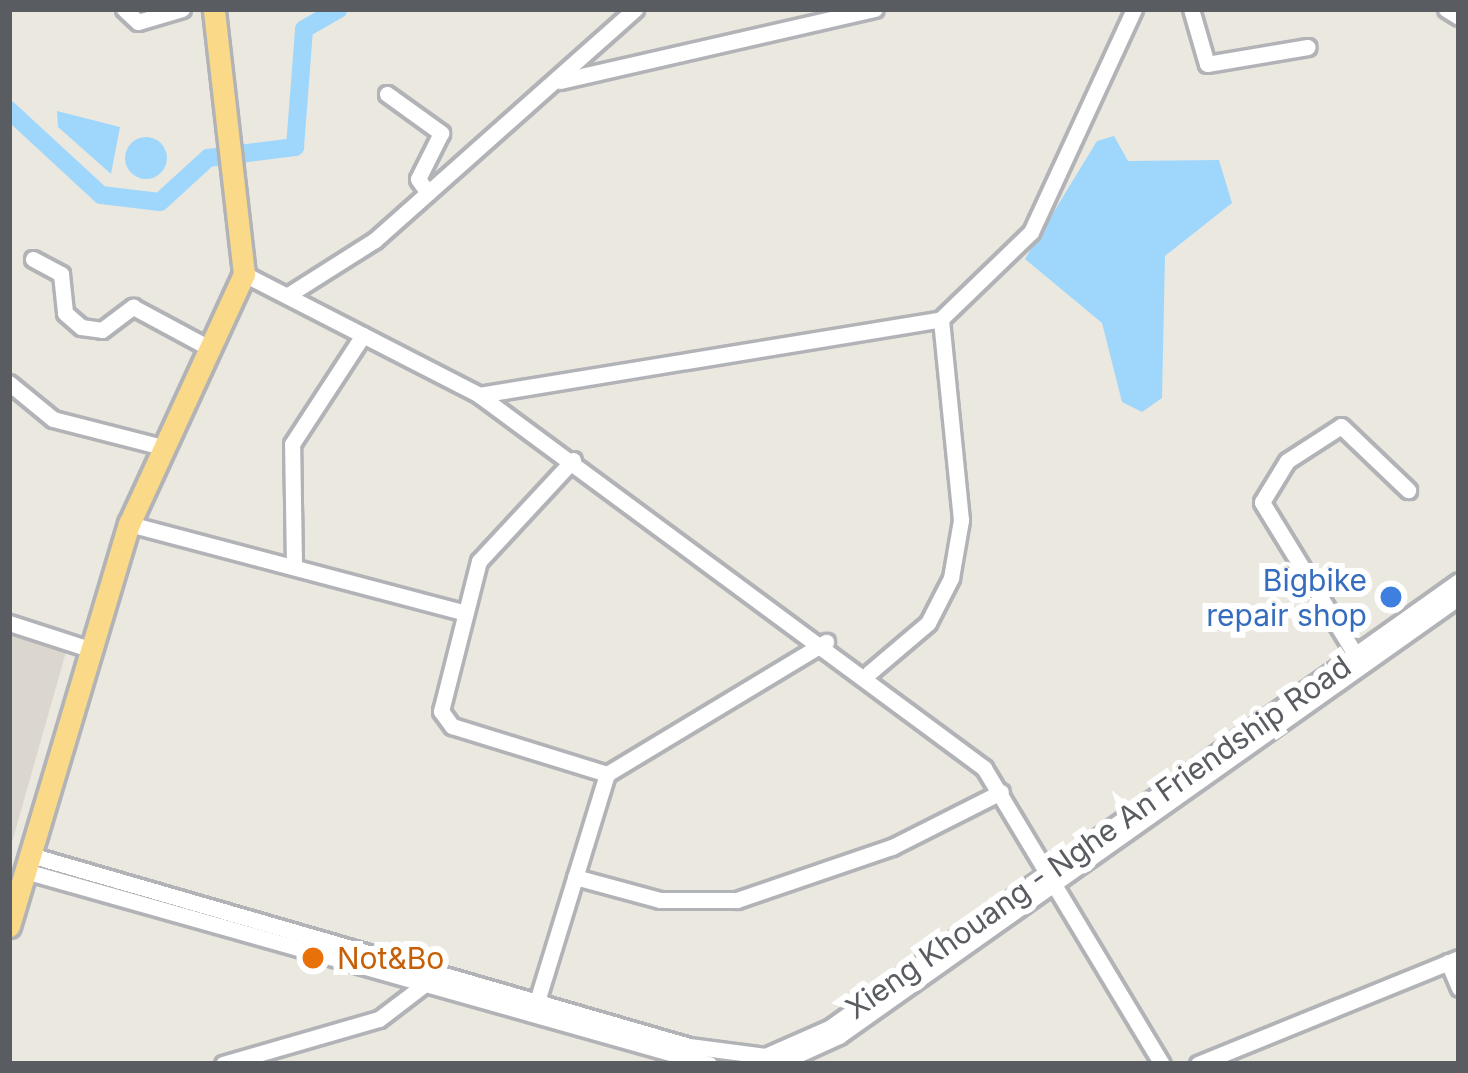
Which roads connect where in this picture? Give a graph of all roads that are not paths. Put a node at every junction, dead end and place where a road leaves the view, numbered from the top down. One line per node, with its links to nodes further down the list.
1 (124, 9): 2 (street)
2 (182, 9)
3 (214, 9): 15 (highway)
4 (635, 9): 11 (street)
5 (875, 9): 11 (street)
6 (1134, 9): 17 (street)
7 (1191, 9): 10 (street)
8 (1446, 9): 9 (street)
9 (1459, 17)
10 (1308, 46)
11 (557, 82): 13 (street)
12 (387, 94): 13 (street)
13 (428, 193): 16 (street)
14 (33, 260): 19 (street)
15 (244, 274): 16 (street); 19 (highway)
16 (288, 295): 18 (street)
17 (941, 319): 21 (street); 34 (street)
18 (363, 335): 21 (street); 26 (street)
19 (211, 349): 22 (highway)
20 (9, 383): 22 (street)
21 (479, 394): 23 (street)
22 (162, 447): 25 (highway)
23 (573, 460): 29 (street); 31 (street)
24 (1408, 490): 33 (street)
25 (129, 524): 26 (street); 32 (highway)
26 (294, 565): 29 (street)
27 (1459, 581): 33 (street, Xieng Khouang - Nghe An Friendship Road)
28 (1459, 597): 38 (street, Xieng Khouang - Nghe An Friendship Road)
29 (465, 613): 35 (street)
30 (9, 623): 32 (street)
31 (826, 642): 34 (street); 35 (street)
32 (92, 650): 37 (highway)
33 (1355, 654): 38 (street, Xieng Khouang - Nghe An Friendship Road)
34 (869, 673): 36 (street)
35 (607, 774): 39 (street)
36 (1001, 792): 38 (street); 39 (street)
37 (28, 863): 40 (highway); 42 (street, Xieng Khouang - Nghe An Friendship Road); 44 (street, Xieng Khouang - Nghe An Friendship Road)
38 (1056, 876): 44 (street, Xieng Khouang - Nghe An Friendship Road); 50 (street, Xieng Khouang - Nghe An Friendship Road); 51 (street)
39 (575, 878): 44 (street)
40 (9, 926)
41 (1454, 960): 43 (street); 52 (street)
42 (424, 984): 44 (street, Xieng Khouang - Nghe An Friendship Road); 45 (street)
43 (1459, 988)
44 (535, 1008): 46 (street, Xieng Khouang - Nghe An Friendship Road)
45 (288, 1044): 47 (street); 48 (street)
46 (690, 1062): 49 (street, Xieng Khouang - Nghe An Friendship Road)
47 (223, 1064)
48 (297, 1064)
49 (709, 1064)
50 (777, 1064)
51 (1162, 1064)
52 (1198, 1064)

